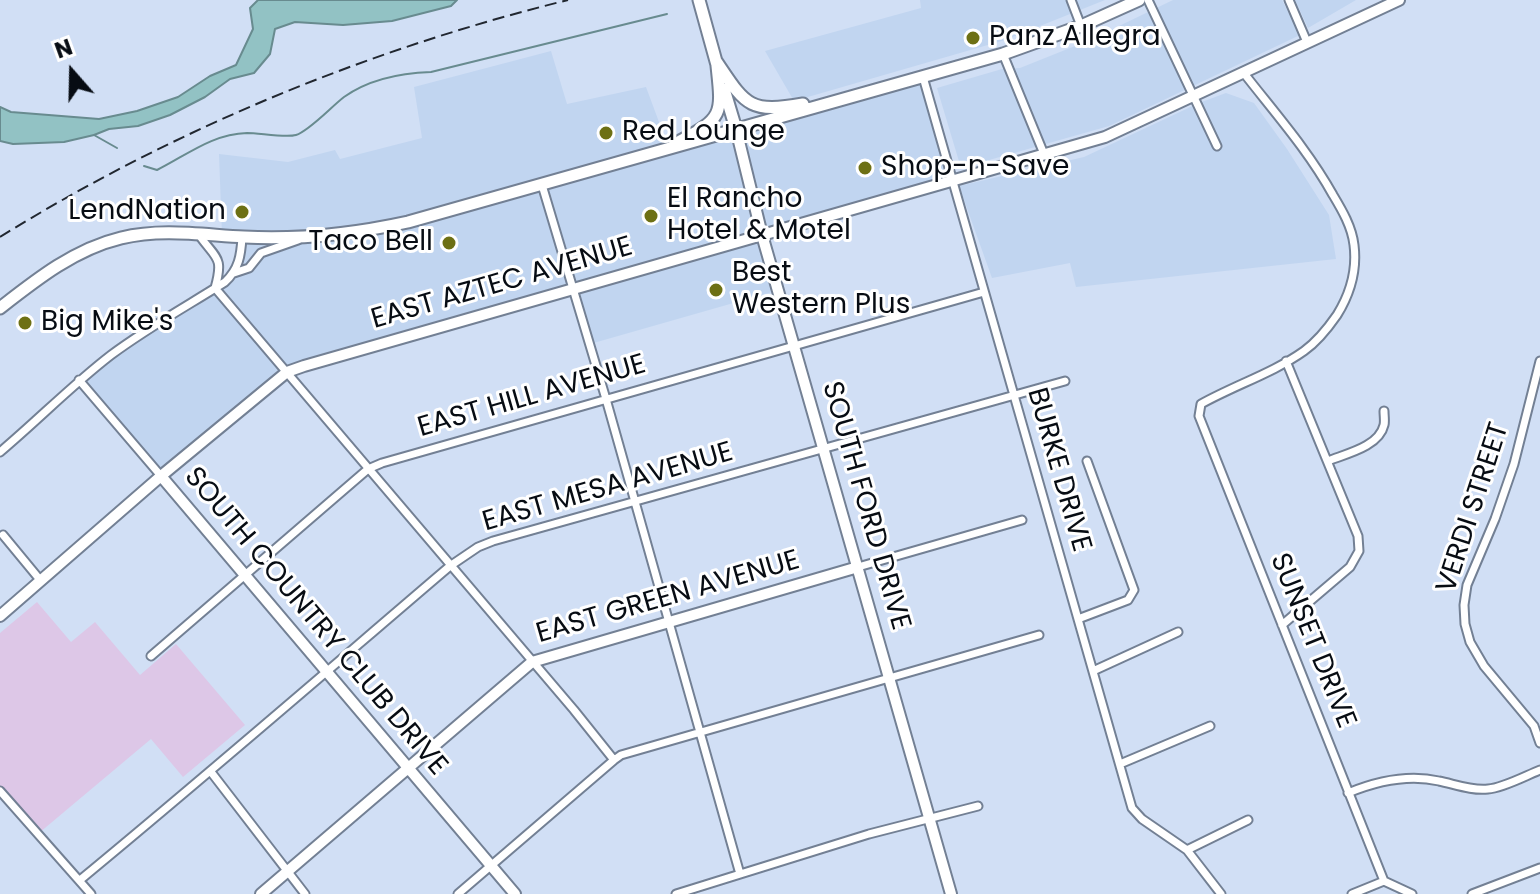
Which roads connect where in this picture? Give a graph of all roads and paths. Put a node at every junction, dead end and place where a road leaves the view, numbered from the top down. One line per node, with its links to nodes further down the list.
1 (699, 0): 10 (main road)
2 (1071, 0): 7 (street)
3 (1139, 0): 7 (main road)
4 (1148, 0): 14 (street)
5 (1289, 0): 8 (street)
6 (1399, 0): 8 (main road, EAST AZTEC AVENUE)
7 (1081, 26): 9 (main road)
8 (1307, 42): 11 (main road, EAST AZTEC AVENUE)
9 (1003, 54): 12 (main road); 17 (street)
10 (716, 61): 13 (main road); 15 (main road); 18 (main road)
11 (1243, 72): 14 (main road, EAST AZTEC AVENUE); 31 (street)
12 (923, 77): 13 (main road); 19 (street, BURKE DRIVE)
13 (874, 91): 15 (main road)
14 (1195, 95): 16 (street); 17 (main road, EAST AZTEC AVENUE)
15 (736, 129): 18 (main road); 22 (main road, SOUTH FORD DRIVE)
16 (1217, 146)
17 (1044, 154): 19 (main road, EAST AZTEC AVENUE)
18 (642, 156): 20 (main road)
19 (953, 181): 22 (main road, EAST AZTEC AVENUE); 28 (street, BURKE DRIVE)
20 (542, 185): 24 (main road); 27 (street)
21 (197, 232): 23 (main road); 26 (street); 29 (main road)
22 (762, 235): 27 (main road, EAST AZTEC AVENUE); 30 (main road, SOUTH FORD DRIVE)
23 (242, 237): 24 (main road); 25 (street)
24 (306, 237): 25 (street)
25 (234, 273): 26 (street)
26 (215, 288): 33 (street); 34 (street)
27 (573, 289): 33 (main road, EAST AZTEC AVENUE); 37 (street)
28 (984, 292): 30 (street, EAST HILL AVENUE); 36 (street, BURKE DRIVE)
29 (0, 308)
30 (794, 345): 37 (street, EAST HILL AVENUE); 39 (main road, SOUTH FORD DRIVE)
31 (1286, 361): 42 (street); 55 (street, SUNSET DRIVE)
32 (1540, 361): 65 (street, VERDI STREET)
33 (287, 372): 43 (street); 44 (main road, EAST AZTEC AVENUE)
34 (79, 380): 40 (street); 44 (street, SOUTH COUNTRY CLUB DRIVE)
35 (1065, 381): 36 (street, EAST MESA AVENUE)
36 (1014, 395): 39 (street, EAST MESA AVENUE); 53 (street, BURKE DRIVE)
37 (606, 399): 43 (street, EAST HILL AVENUE); 45 (street)
38 (1384, 411): 42 (street)
39 (824, 450): 45 (street, EAST MESA AVENUE); 49 (main road, SOUTH FORD DRIVE)
40 (0, 452)
41 (1087, 461): 53 (street)
42 (1328, 461): 55 (street)
43 (368, 469): 48 (street); 50 (street, EAST HILL AVENUE)
44 (161, 476): 50 (main road, SOUTH COUNTRY CLUB DRIVE); 51 (main road, EAST AZTEC AVENUE)
45 (634, 501): 48 (street, EAST MESA AVENUE); 54 (street)
46 (1022, 520): 49 (street, EAST GREEN AVENUE)
47 (3, 535): 51 (street)
48 (450, 566): 59 (street); 61 (street, EAST MESA AVENUE)
49 (858, 567): 54 (main road, EAST GREEN AVENUE); 62 (main road, SOUTH FORD DRIVE)
50 (245, 576): 58 (street, EAST HILL AVENUE); 61 (main road, SOUTH COUNTRY CLUB DRIVE)
51 (41, 581): 52 (main road, EAST AZTEC AVENUE)
52 (0, 616)
53 (1078, 619): 60 (street, BURKE DRIVE)
54 (667, 622): 59 (main road, EAST GREEN AVENUE); 64 (street)
55 (1282, 625): 72 (street, SUNSET DRIVE)
56 (1178, 632): 60 (street)
57 (1039, 635): 62 (street)
58 (151, 656)
59 (532, 662): 66 (street); 68 (main road, EAST GREEN AVENUE)
60 (1093, 671): 67 (street, BURKE DRIVE)
61 (326, 672): 68 (main road, SOUTH COUNTRY CLUB DRIVE); 70 (street, EAST MESA AVENUE)
62 (889, 678): 64 (street); 74 (main road, SOUTH FORD DRIVE)
63 (1210, 726): 67 (street)
64 (701, 732): 66 (street); 80 (street)
65 (1540, 743)
66 (614, 760): 77 (street)
67 (1120, 764): 76 (street, BURKE DRIVE)
68 (409, 769): 77 (main road, SOUTH COUNTRY CLUB DRIVE); 79 (main road, EAST GREEN AVENUE)
69 (1540, 770): 72 (street)
70 (211, 772): 79 (street); 81 (street, EAST MESA AVENUE)
71 (0, 791): 81 (street)
72 (1348, 793): 82 (street, SUNSET DRIVE)
73 (978, 806): 74 (street)
74 (930, 820): 80 (street); 89 (main road, SOUTH FORD DRIVE)
75 (1248, 820): 76 (street)
76 (1187, 850): 90 (street, BURKE DRIVE)
77 (491, 866): 86 (street); 87 (main road, SOUTH COUNTRY CLUB DRIVE)
78 (1540, 868): 93 (street)
79 (287, 872): 84 (main road, EAST GREEN AVENUE); 85 (street)
80 (740, 874): 88 (street)
81 (80, 880): 83 (street)
82 (1384, 881): 91 (street); 92 (street)
83 (91, 894)
84 (261, 894)
85 (305, 894)
86 (458, 894)
87 (515, 894)
88 (676, 894)
89 (951, 894)
90 (1221, 894)
91 (1352, 894)
92 (1412, 894)
93 (1472, 894)

